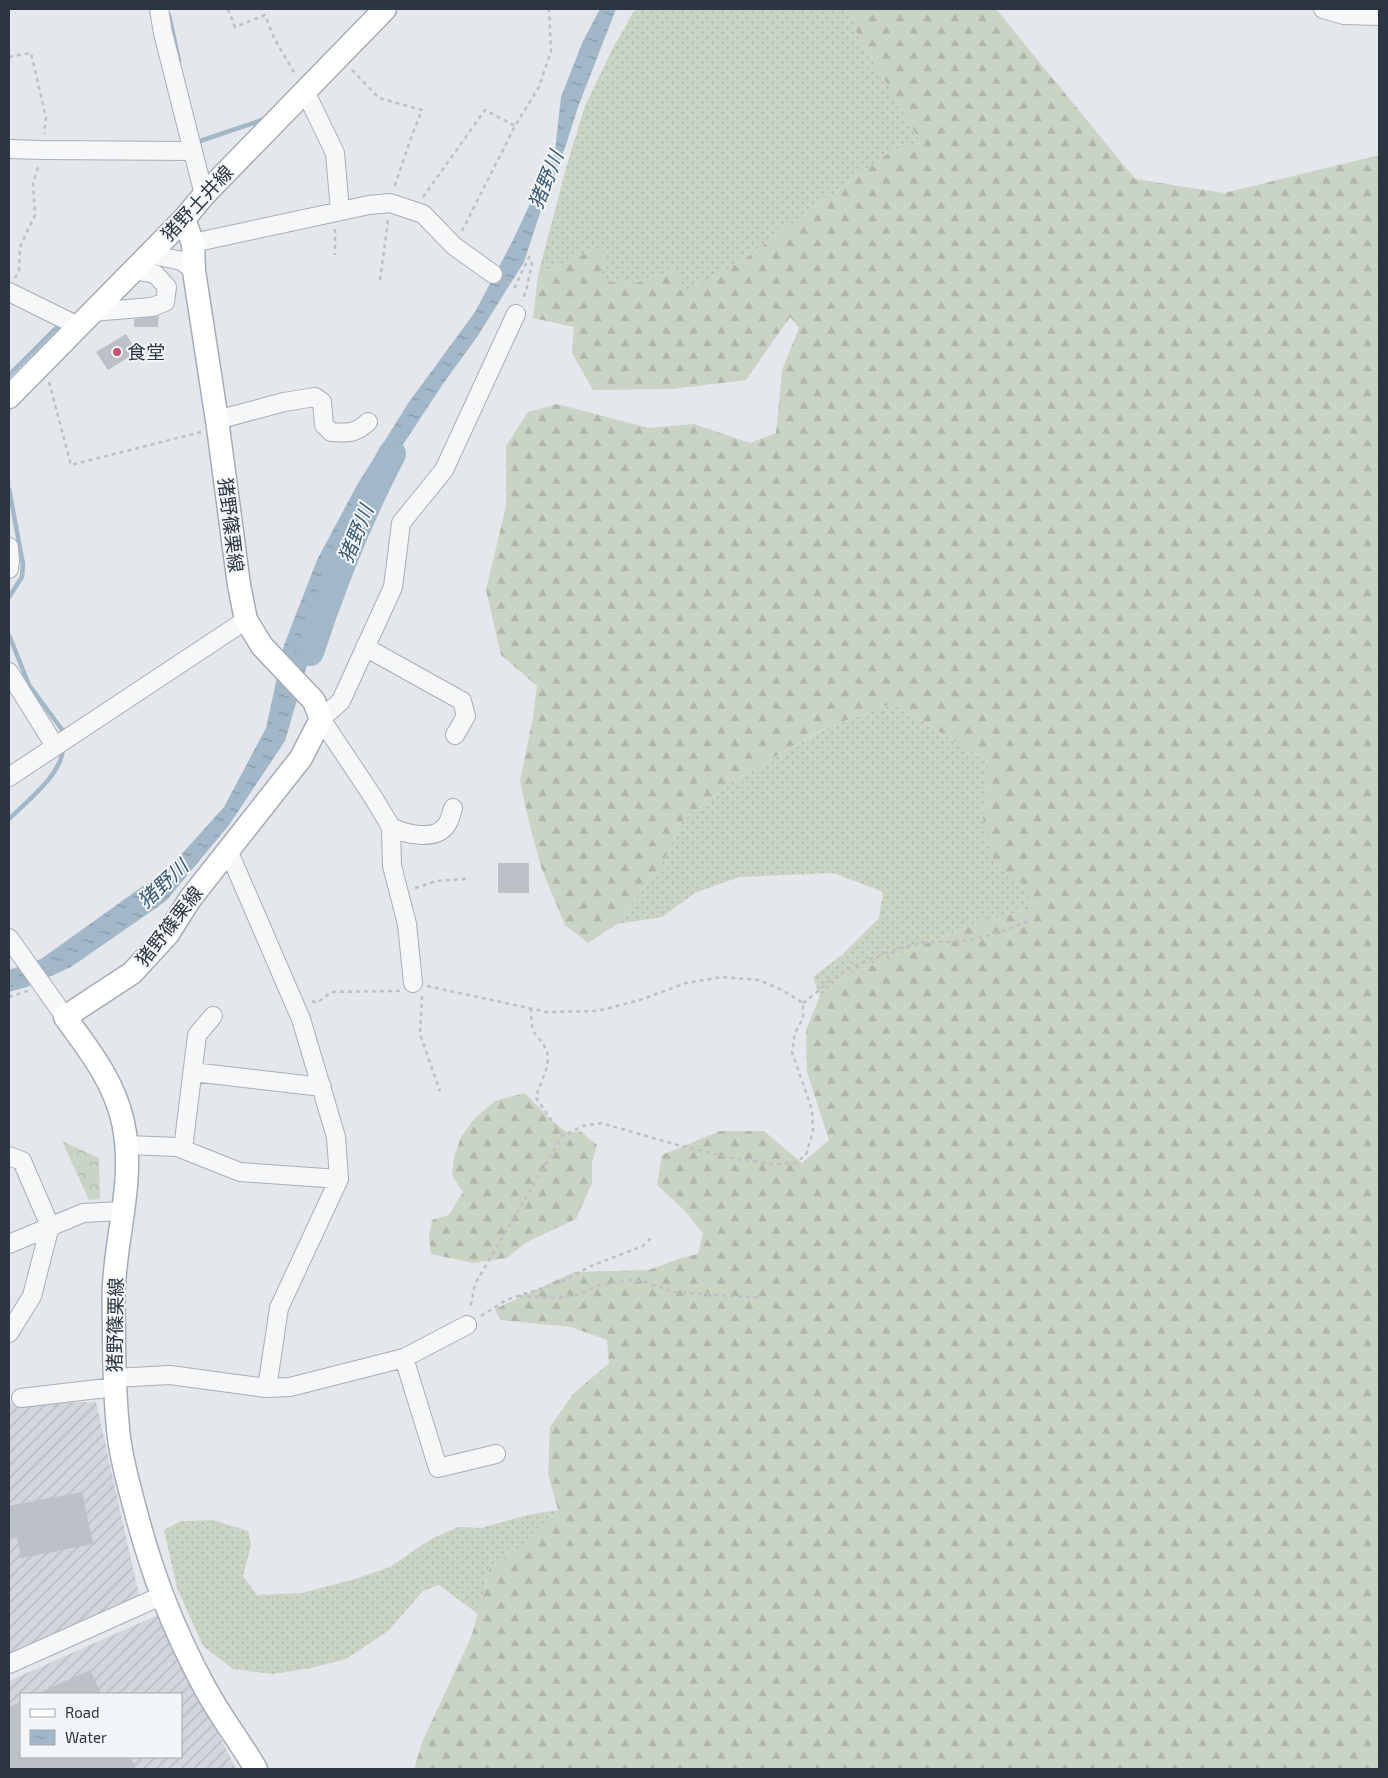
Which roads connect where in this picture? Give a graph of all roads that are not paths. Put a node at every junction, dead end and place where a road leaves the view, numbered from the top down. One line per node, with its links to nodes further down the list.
1 (160, 9): 7 (street)
2 (385, 9): 5 (main road, 猪野土井線)
3 (1323, 9): 4 (street)
4 (1379, 16)
5 (305, 91): 8 (main road, 猪野土井線); 9 (street)
6 (9, 148): 7 (street)
7 (193, 151): 8 (street)
8 (204, 195): 10 (main road, 猪野土井線)
9 (337, 212): 11 (street); 15 (street)
10 (184, 219): 11 (main road, 猪野篠栗線); 12 (main road, 猪野土井線)
11 (193, 244): 14 (main road, 猪野篠栗線)
12 (149, 254): 13 (main road, 猪野土井線); 14 (street)
13 (133, 270): 18 (main road, 猪野土井線); 18 (street)
14 (194, 271): 21 (main road, 猪野篠栗線)
15 (493, 274)
16 (11, 285): 18 (street)
17 (516, 314): 25 (street)
18 (85, 319): 19 (main road, 猪野土井線)
19 (9, 397)
20 (368, 422): 21 (street)
21 (218, 424): 24 (main road, 猪野篠栗線)
22 (9, 547): 23 (street)
23 (9, 568)
24 (246, 620): 27 (main road, 猪野篠栗線); 29 (street)
25 (365, 647): 27 (street); 28 (street)
26 (9, 672): 29 (street)
27 (317, 710): 32 (street); 33 (main road, 猪野篠栗線)
28 (455, 735)
29 (56, 746): 30 (street)
30 (9, 777)
31 (453, 808): 32 (street)
32 (391, 827): 35 (street)
33 (228, 850): 37 (main road, 猪野篠栗線); 39 (street)
34 (13, 944): 37 (street)
35 (413, 983)
36 (213, 1016): 38 (street)
37 (65, 1017): 40 (main road, 猪野篠栗線)
38 (193, 1072): 39 (street); 41 (street)
39 (322, 1086): 43 (street)
40 (127, 1145): 41 (street); 44 (main road, 猪野篠栗線)
41 (183, 1149): 43 (street)
42 (9, 1156): 45 (street)
43 (339, 1179): 51 (street)
44 (123, 1211): 45 (street); 50 (main road, 猪野篠栗線)
45 (50, 1226): 46 (street); 48 (street)
46 (9, 1244)
47 (467, 1325): 49 (street)
48 (9, 1333)
49 (404, 1358): 51 (street); 53 (street)
50 (114, 1382): 51 (street); 52 (street); 54 (main road, 猪野篠栗線)
51 (266, 1388)
52 (20, 1398)
53 (496, 1454)
54 (161, 1596): 55 (street); 56 (main road, 猪野篠栗線)
55 (9, 1664)
56 (256, 1769)

